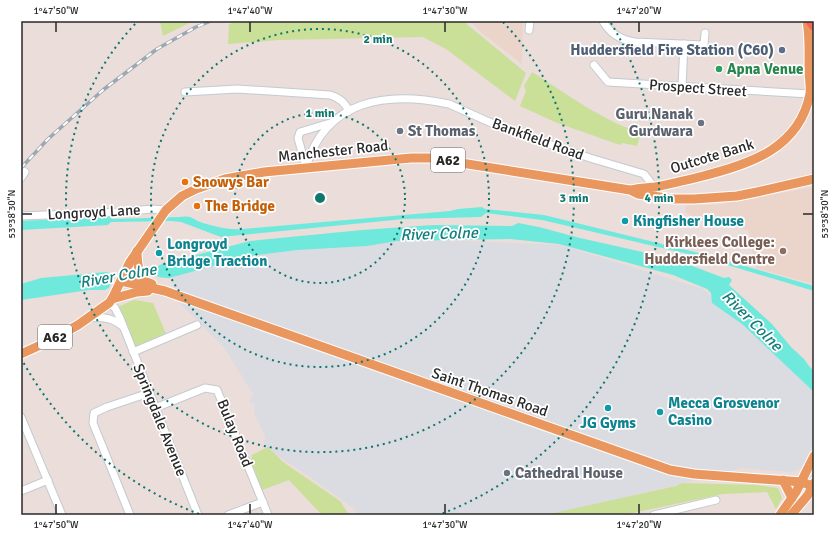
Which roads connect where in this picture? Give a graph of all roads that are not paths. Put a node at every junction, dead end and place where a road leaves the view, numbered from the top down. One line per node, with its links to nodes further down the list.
1 (530, 21): 6 (street)
2 (603, 21): 8 (street)
3 (807, 21): 11 (main road, Outcote Bank / A62)
4 (811, 21): 5 (highway)
5 (814, 25)
6 (529, 30)
7 (705, 33): 8 (street)
8 (684, 44): 10 (street)
9 (594, 65): 10 (street, Prospect Street)
10 (682, 87): 11 (street, Prospect Street)
11 (811, 87): 19 (main road, Outcote Bank / A62)
12 (186, 92): 13 (street)
13 (349, 111): 14 (street, Bankfield Road); 19 (street, Bankfield Road)
14 (331, 122): 15 (street, Bankfield Road); 15 (street)
15 (306, 167): 20 (main road, Manchester Road / A62); 22 (main road, Manchester Road / A62)
16 (21, 170): 17 (street)
17 (21, 178)
18 (814, 179): 21 (main road, Manchester Road / A62)
19 (654, 187): 20 (main road, Outcote Bank / A62); 21 (main road, A62)
20 (630, 190): 21 (main road, Manchester Road / A62)
21 (694, 199)
22 (165, 212): 23 (street, Longroyd Lane); 24 (main road, Manchester Road / A62)
23 (21, 216)
24 (138, 251): 25 (main road, Manchester Road / A62); 26 (main road)
25 (123, 278): 26 (main road, Saint Thomas Road); 27 (main road, Saint Thomas Road); 28 (main road, Manchester Road / A62)
26 (146, 282): 27 (main road, Saint Thomas Road)
27 (162, 291): 28 (main road); 39 (main road, Saint Thomas Road)
28 (111, 301): 29 (main road, Manchester Road / A62); 31 (street, Springdale Avenue)
29 (88, 318): 31 (street); 33 (main road, Manchester Road / A62)
30 (197, 325): 32 (street)
31 (122, 326): 32 (street, Springdale Avenue)
32 (133, 352): 34 (street, Springdale Avenue)
33 (21, 354)
34 (148, 393): 35 (street, Springdale Avenue); 47 (street)
35 (155, 408): 45 (street, Bulay Road); 48 (street, Springdale Avenue)
36 (21, 419): 38 (street)
37 (814, 456): 40 (main road)
38 (48, 480): 42 (street); 46 (street)
39 (783, 480): 40 (main road, Saint Thomas Road); 43 (main road)
40 (802, 482): 41 (main road, Saint Thomas Road); 43 (main road)
41 (813, 485): 53 (main road)
42 (21, 491)
43 (792, 498): 52 (main road)
44 (716, 500): 51 (street)
45 (263, 502): 49 (street); 50 (street, Bulay Road)
46 (62, 515)
47 (130, 515)
48 (198, 515)
49 (228, 515)
50 (268, 515)
51 (654, 515)
52 (780, 515)
53 (791, 515)

